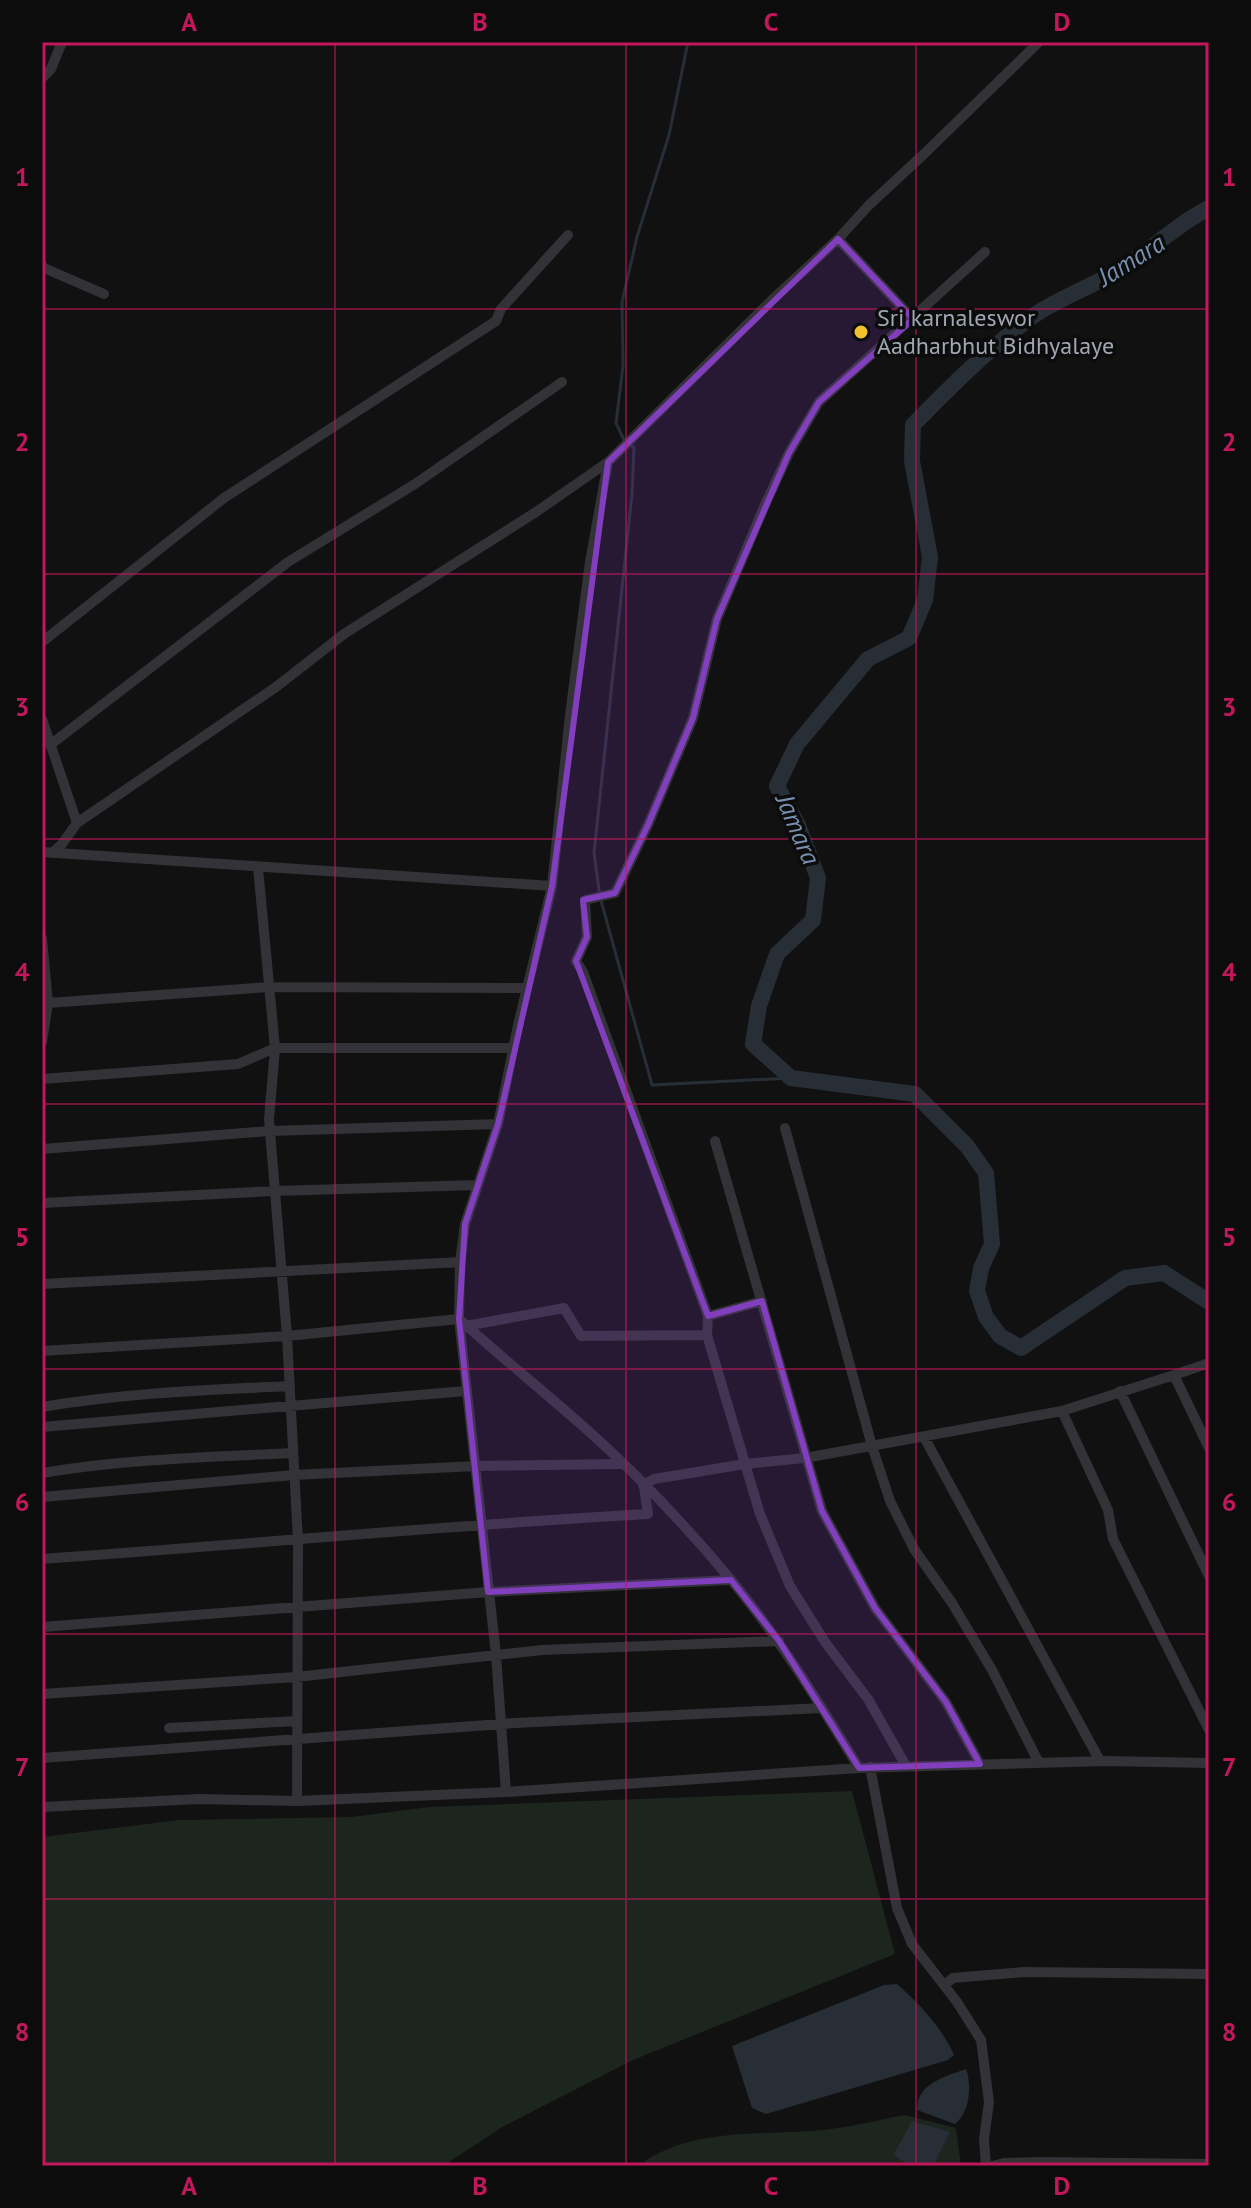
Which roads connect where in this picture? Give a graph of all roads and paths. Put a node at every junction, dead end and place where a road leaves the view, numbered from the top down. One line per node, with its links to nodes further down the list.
1 (62, 42): 3 (street)
2 (1039, 42): 5 (street)
3 (42, 78)
4 (568, 235): 12 (street)
5 (838, 239): 9 (street); 11 (street)
6 (985, 252): 9 (street)
7 (42, 265): 8 (street)
8 (104, 294)
9 (913, 319): 39 (street)
10 (562, 382): 14 (street)
11 (608, 462): 15 (street); 18 (street)
12 (42, 642)
13 (42, 719): 14 (street)
14 (50, 745): 15 (street)
15 (77, 823): 16 (street)
16 (47, 852): 17 (street)
17 (258, 868): 18 (street); 20 (street)
18 (552, 886): 21 (street)
19 (42, 938): 22 (street)
20 (269, 987): 21 (street); 22 (street); 24 (street)
21 (527, 988): 25 (street)
22 (48, 1003): 23 (street)
23 (42, 1042)
24 (275, 1048): 25 (street); 26 (street); 29 (street)
25 (513, 1048): 27 (street)
26 (42, 1079)
27 (498, 1124): 29 (street); 32 (street)
28 (785, 1128): 54 (street)
29 (270, 1131): 31 (street); 33 (street)
30 (715, 1141): 38 (street)
31 (42, 1149)
32 (477, 1185): 33 (street); 35 (street)
33 (275, 1191): 34 (street); 36 (street)
34 (42, 1203)
35 (460, 1262): 36 (street); 40 (street)
36 (282, 1271): 37 (street); 42 (street)
37 (42, 1284)
38 (762, 1301): 39 (street); 57 (street)
39 (708, 1316): 41 (street)
40 (462, 1322): 41 (street); 42 (street); 47 (street); 58 (street)
41 (707, 1335): 59 (street)
42 (287, 1336): 43 (street); 46 (street)
43 (42, 1351)
44 (1209, 1363): 45 (street)
45 (1174, 1375): 48 (street); 55 (street)
46 (290, 1386): 49 (street); 50 (street)
47 (466, 1391): 49 (street); 60 (street)
48 (1120, 1391): 51 (street); 68 (street)
49 (291, 1406): 52 (street); 56 (street)
50 (42, 1407)
51 (1062, 1411): 53 (street); 81 (street)
52 (42, 1427)
53 (924, 1437): 54 (street); 84 (street)
54 (872, 1446): 57 (street); 85 (street)
55 (1209, 1448)
56 (293, 1453): 61 (street); 62 (street)
57 (805, 1458): 59 (street); 87 (street)
58 (621, 1464): 60 (street); 63 (street)
59 (745, 1464): 63 (street); 88 (street)
60 (476, 1466): 62 (street); 65 (street)
61 (42, 1473)
62 (294, 1475): 64 (street); 66 (street)
63 (643, 1485): 65 (street); 69 (street)
64 (42, 1497)
65 (482, 1523): 66 (street); 70 (street)
66 (298, 1541): 67 (street); 71 (street)
67 (42, 1559)
68 (1209, 1576)
69 (731, 1580): 70 (street); 73 (street)
70 (488, 1592): 71 (street); 74 (street)
71 (299, 1608): 72 (street); 75 (street)
72 (42, 1627)
73 (779, 1641): 74 (street); 77 (street)
74 (496, 1655): 75 (street); 79 (street)
75 (296, 1677): 76 (street); 78 (street)
76 (42, 1694)
77 (822, 1708): 79 (street); 89 (street)
78 (297, 1721): 80 (street); 82 (street)
79 (502, 1724): 82 (street); 90 (street)
80 (169, 1728)
81 (1209, 1730)
82 (297, 1740): 83 (street); 91 (street)
83 (42, 1758)
84 (1100, 1761): 85 (street); 86 (street)
85 (1039, 1763): 87 (street)
86 (1209, 1763)
87 (980, 1764): 88 (street)
88 (906, 1766): 89 (street)
89 (864, 1768): 90 (street); 94 (street)
90 (506, 1792): 91 (street)
91 (297, 1801): 92 (street)
92 (42, 1807)
93 (1209, 1974): 94 (street)
94 (944, 1985): 96 (street)
95 (1209, 2164): 96 (street)
96 (989, 2166)

